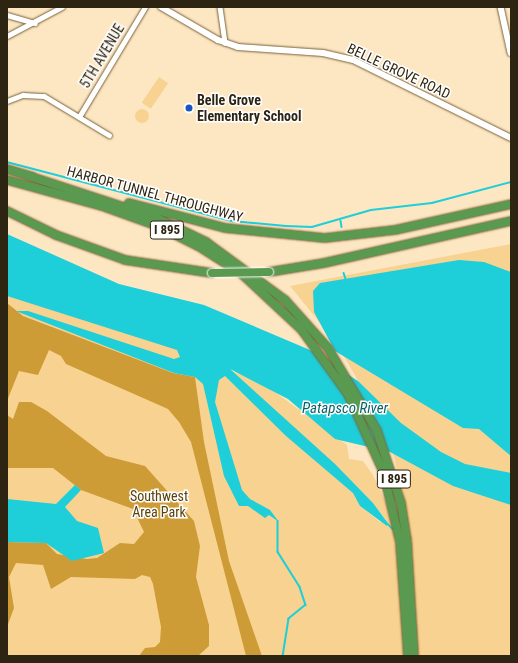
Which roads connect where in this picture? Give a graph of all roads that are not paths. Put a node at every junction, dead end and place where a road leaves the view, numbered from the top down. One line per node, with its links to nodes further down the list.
1 (62, 7): 7 (street)
2 (145, 7): 13 (street, 5TH AVENUE)
3 (161, 7): 10 (main road, BELLE GROVE ROAD)
4 (220, 7): 10 (street)
5 (501, 7): 8 (street)
6 (7, 15): 7 (street)
7 (35, 23): 9 (street)
8 (509, 32): 11 (street)
9 (7, 36)
10 (225, 43): 15 (main road, BELLE GROVE ROAD)
11 (511, 53)
12 (7, 100): 13 (street)
13 (79, 117): 14 (street)
14 (109, 135)
15 (511, 138)
16 (7, 169): 17 (highway, HARBOR TUNNEL THROUGHWAY / I 895)
17 (29, 176): 19 (highway, HARBOR TUNNEL THROUGHWAY); 22 (highway, HARBOR TUNNEL THROUGHWAY / I 895)
18 (7, 180): 22 (highway, HARBOR TUNNEL THROUGHWAY / I 895)
19 (511, 204)
20 (7, 211): 21 (highway, bridge)
21 (511, 221)
22 (304, 326): 23 (highway, I 895); 24 (highway, I 895)
23 (408, 656)
24 (414, 656)

